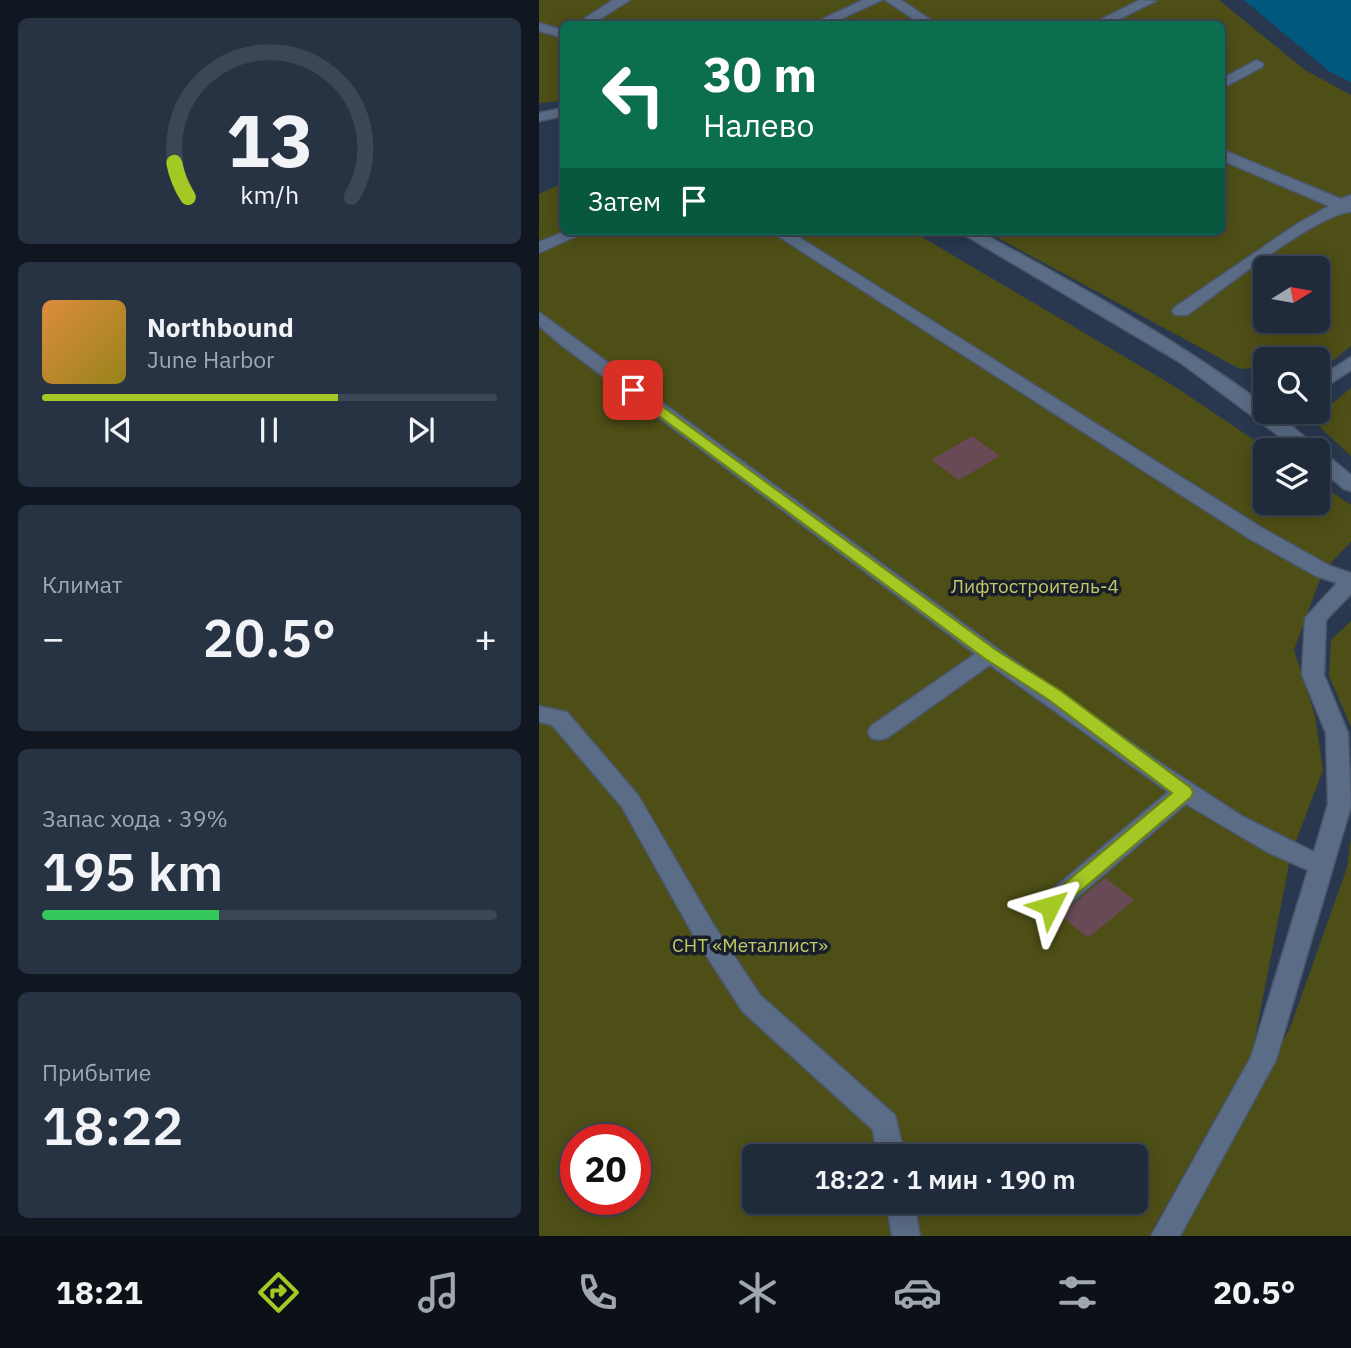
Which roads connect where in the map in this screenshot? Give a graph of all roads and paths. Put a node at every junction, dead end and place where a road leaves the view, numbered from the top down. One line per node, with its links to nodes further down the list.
1 (623, 0): 5 (lane)
2 (875, 0): 6 (lane)
3 (892, 0): 7 (lane)
4 (1149, 1): 8 (lane)
5 (588, 21)
6 (826, 21)
7 (923, 21)
8 (1106, 21)
9 (539, 27): 10 (lane)
10 (560, 33)
11 (1257, 64): 12 (lane)
12 (1225, 83)
13 (560, 112): 14 (lane)
14 (541, 114)
15 (1225, 156): 16 (lane)
16 (1347, 205): 21 (lane)
17 (570, 235): 20 (lane)
18 (784, 235): 30 (lane)
19 (974, 235): 25 (lane)
20 (539, 248)
21 (1181, 311)
22 (539, 317): 31 (lane)
23 (1351, 362): 24 (lane)
24 (1330, 377)
25 (1253, 400)
26 (1285, 424): 27 (lane)
27 (1299, 438)
28 (1330, 467): 29 (lane)
29 (1351, 485)
30 (1351, 581): 35 (lane)
31 (990, 654): 33 (lane); 34 (lane)
32 (539, 714): 37 (lane)
33 (880, 732)
34 (1184, 792): 35 (lane); 36 (lane)
35 (1323, 866): 40 (lane)
36 (1050, 906)
37 (889, 1144)
38 (901, 1214): 39 (lane)
39 (906, 1236)
40 (1165, 1236)

